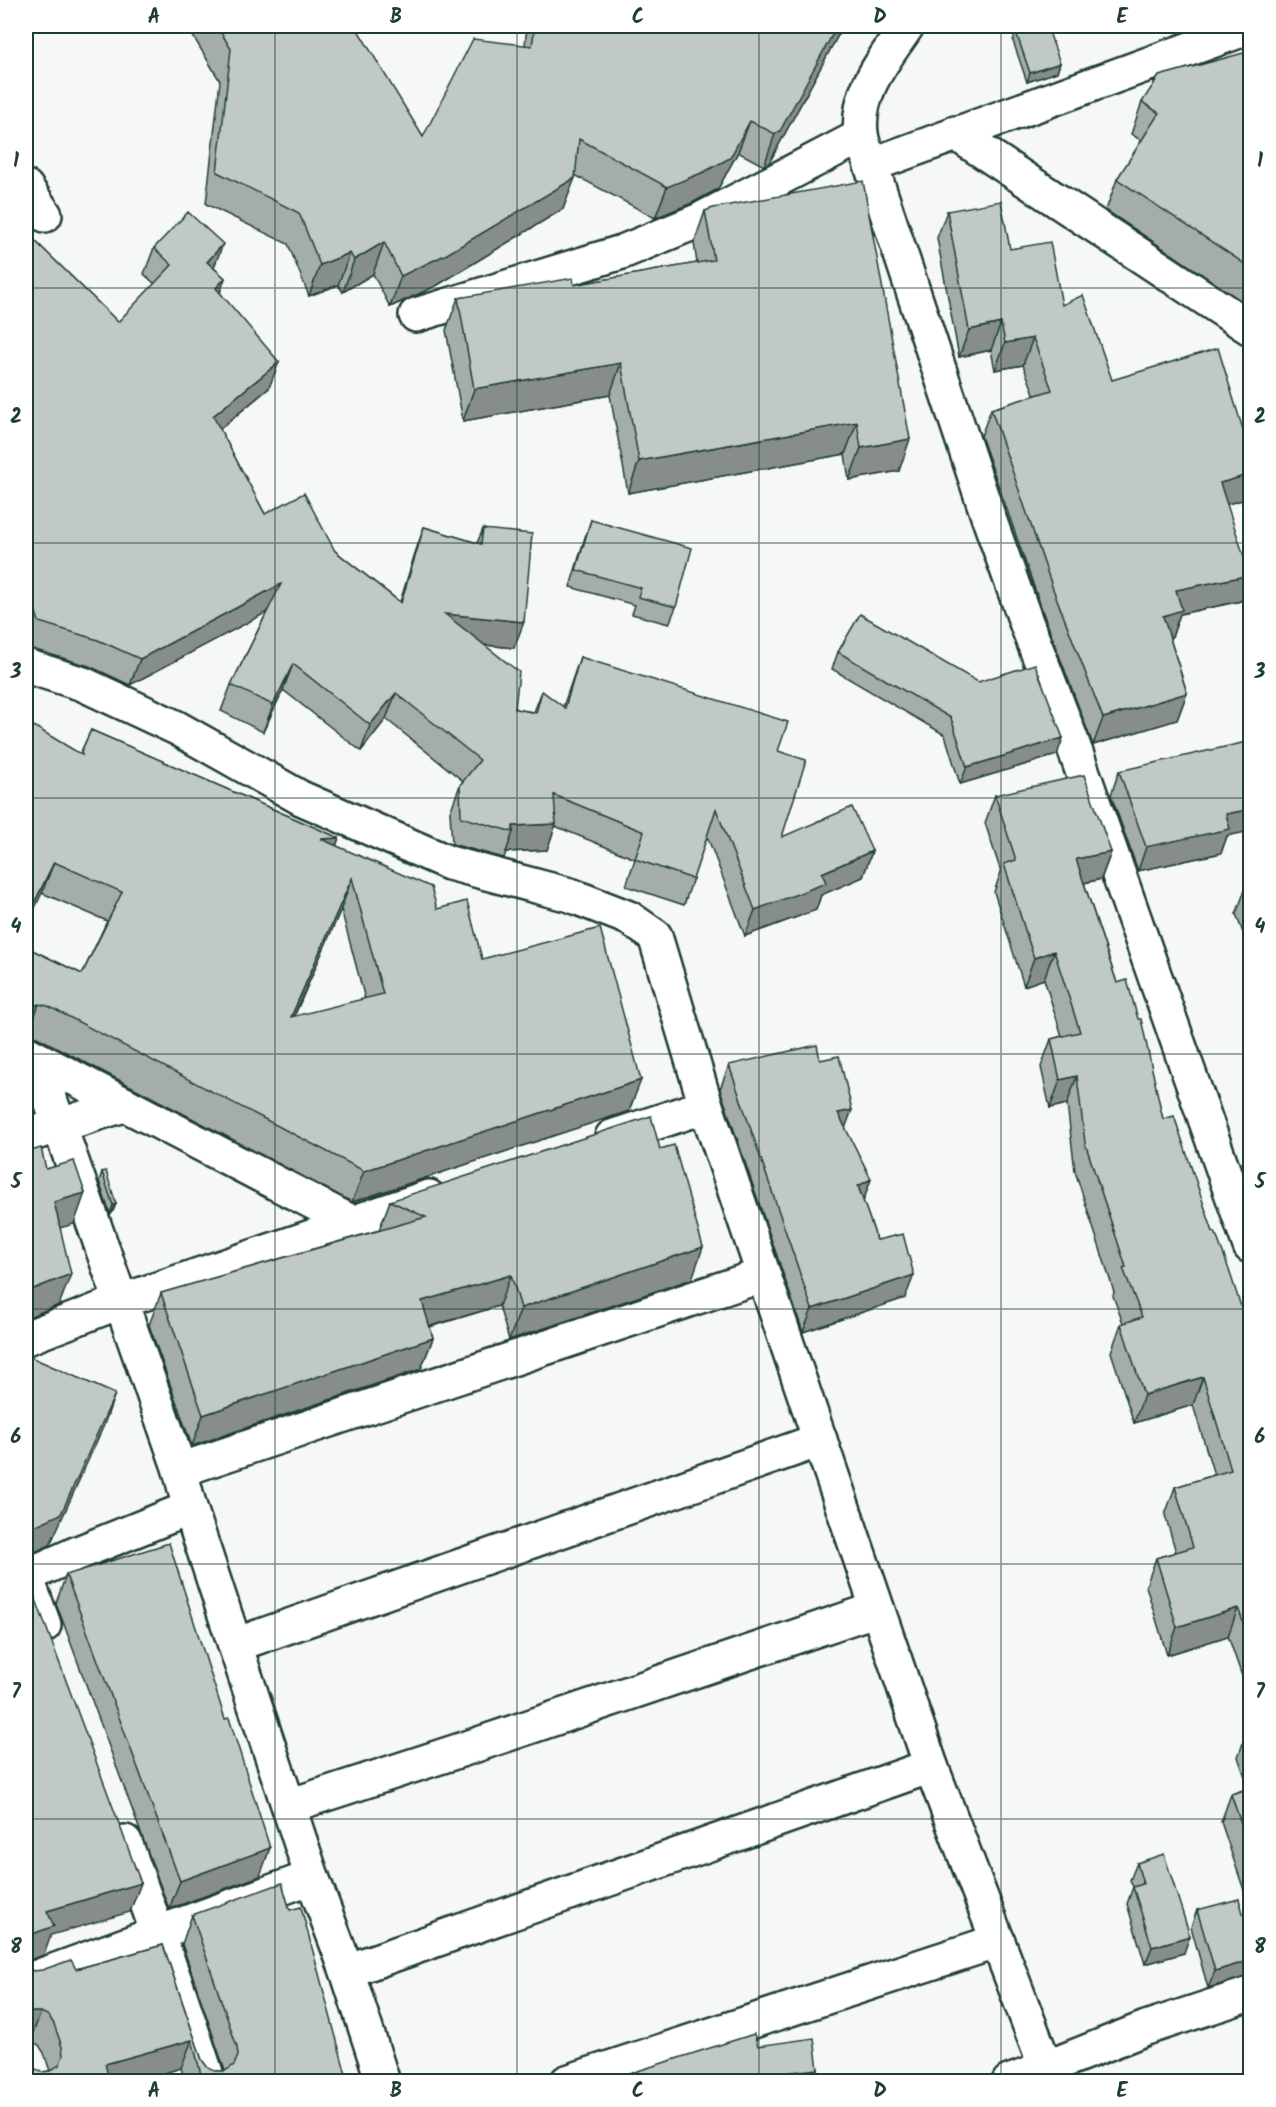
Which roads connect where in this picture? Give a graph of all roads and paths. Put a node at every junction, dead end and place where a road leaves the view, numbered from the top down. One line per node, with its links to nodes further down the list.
1 (907, 26): 4 (street)
2 (1251, 27): 3 (street)
3 (955, 133): 4 (street); 8 (street)
4 (866, 151): 7 (street); 18 (street)
5 (26, 187): 6 (street)
6 (45, 214)
7 (416, 315)
8 (1251, 328)
9 (26, 666): 12 (street)
10 (31, 1056): 11 (street); 13 (street)
11 (124, 1105): 13 (street); 17 (street)
12 (706, 1106): 15 (street); 19 (street)
13 (60, 1125): 14 (street); 20 (street)
14 (26, 1136)
15 (584, 1146)
16 (462, 1186): 17 (street)
17 (351, 1222): 20 (street)
18 (1251, 1246)
19 (764, 1275): 22 (street); 23 (street)
20 (122, 1301): 21 (street); 23 (street)
21 (26, 1338)
22 (819, 1440): 26 (street); 27 (street)
23 (180, 1470): 24 (street)
24 (190, 1508): 25 (street); 27 (street)
25 (26, 1576): 28 (street)
26 (877, 1609): 29 (street); 30 (street)
27 (235, 1645): 30 (street)
28 (55, 1654)
29 (931, 1766): 34 (street); 35 (street)
30 (289, 1806): 32 (street)
31 (112, 1809): 33 (street)
32 (312, 1877): 33 (street); 35 (street)
33 (158, 1932): 36 (street); 39 (street)
34 (998, 1941): 38 (street); 41 (street)
35 (347, 1971): 40 (street)
36 (26, 1981)
37 (1251, 1994): 38 (street)
38 (1049, 2075): 42 (street)
39 (209, 2082)
40 (383, 2082)
41 (567, 2082)
42 (1009, 2082)

